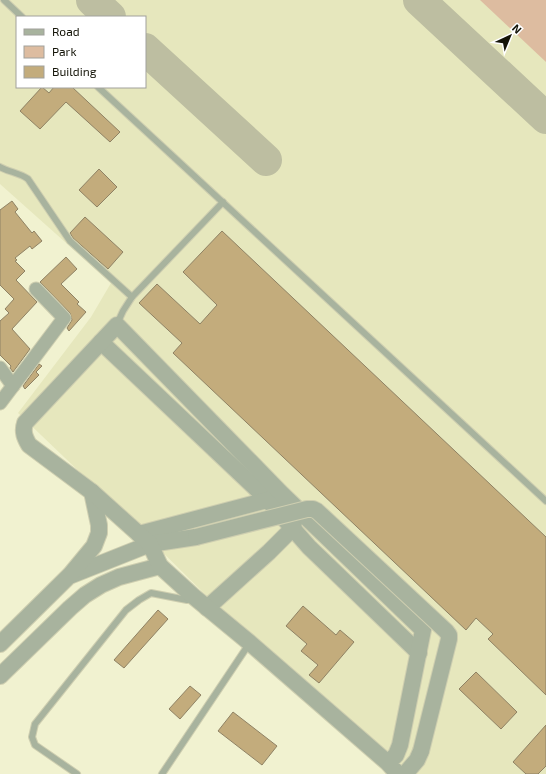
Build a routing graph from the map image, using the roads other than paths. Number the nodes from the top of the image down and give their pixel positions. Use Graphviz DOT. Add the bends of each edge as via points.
graph roads {
  1 [pos="4,0"];
  2 [pos="21,16"];
  3 [pos="99,88"];
  4 [pos="0,167"];
  5 [pos="223,202"];
  6 [pos="36,289"];
  7 [pos="132,297"];
  8 [pos="116,325"];
  9 [pos="101,342"];
  10 [pos="0,368"];
  11 [pos="13,386"];
  12 [pos="0,403"];
  13 [pos="92,492"];
  14 [pos="267,499"];
  15 [pos="546,501"];
  16 [pos="293,528"];
  17 [pos="144,539"];
  18 [pos="160,566"];
  19 [pos="70,575"];
  20 [pos="54,592"];
  21 [pos="193,596"];
  22 [pos="70,608"];
  23 [pos="207,608"];
  24 [pos="250,643"];
  25 [pos="0,644"];
  26 [pos="419,654"];
  27 [pos="1,672"];
  28 [pos="393,769"];
  29 [pos="77,774"];
  30 [pos="162,774"];
  31 [pos="405,774"];
  1 -- 2 [label="lane"];
  3 -- 5 [label="lane"];
  4 -- 7 [label="lane" via="28,179 70,242"];
  5 -- 7 [label="lane"];
  5 -- 15 [label="lane"];
  6 -- 11 [label="street" via="64,318"];
  7 -- 8 [label="lane"];
  8 -- 9 [label="street"];
  8 -- 26 [label="street" via="282,494 423,630"];
  9 -- 13 [label="street" via="25,423 23,429 29,445"];
  9 -- 14 [label="street"];
  10 -- 11 [label="street"];
  11 -- 12 [label="street"];
  13 -- 17 [label="street"];
  13 -- 19 [label="street" via="99,533 94,546"];
  14 -- 16 [label="street" via="275,498 290,509"];
  14 -- 17 [label="street"];
  16 -- 23 [label="street"];
  16 -- 26 [label="street" via="310,548"];
  17 -- 18 [label="street"];
  17 -- 19 [label="street"];
  17 -- 31 [label="street, bridge" via="196,537 307,508 317,511 449,635 421,751"];
  18 -- 21 [label="street"];
  18 -- 22 [label="street" via="100,585"];
  19 -- 20 [label="street"];
  20 -- 22 [label="street"];
  20 -- 25 [label="street"];
  21 -- 23 [label="street"];
  21 -- 29 [label="lane" via="187,600 152,593 126,610 35,724 32,737 35,745"];
  22 -- 27 [label="street"];
  23 -- 24 [label="street"];
  24 -- 28 [label="street"];
  24 -- 30 [label="lane"];
  26 -- 28 [label="street"];
}
